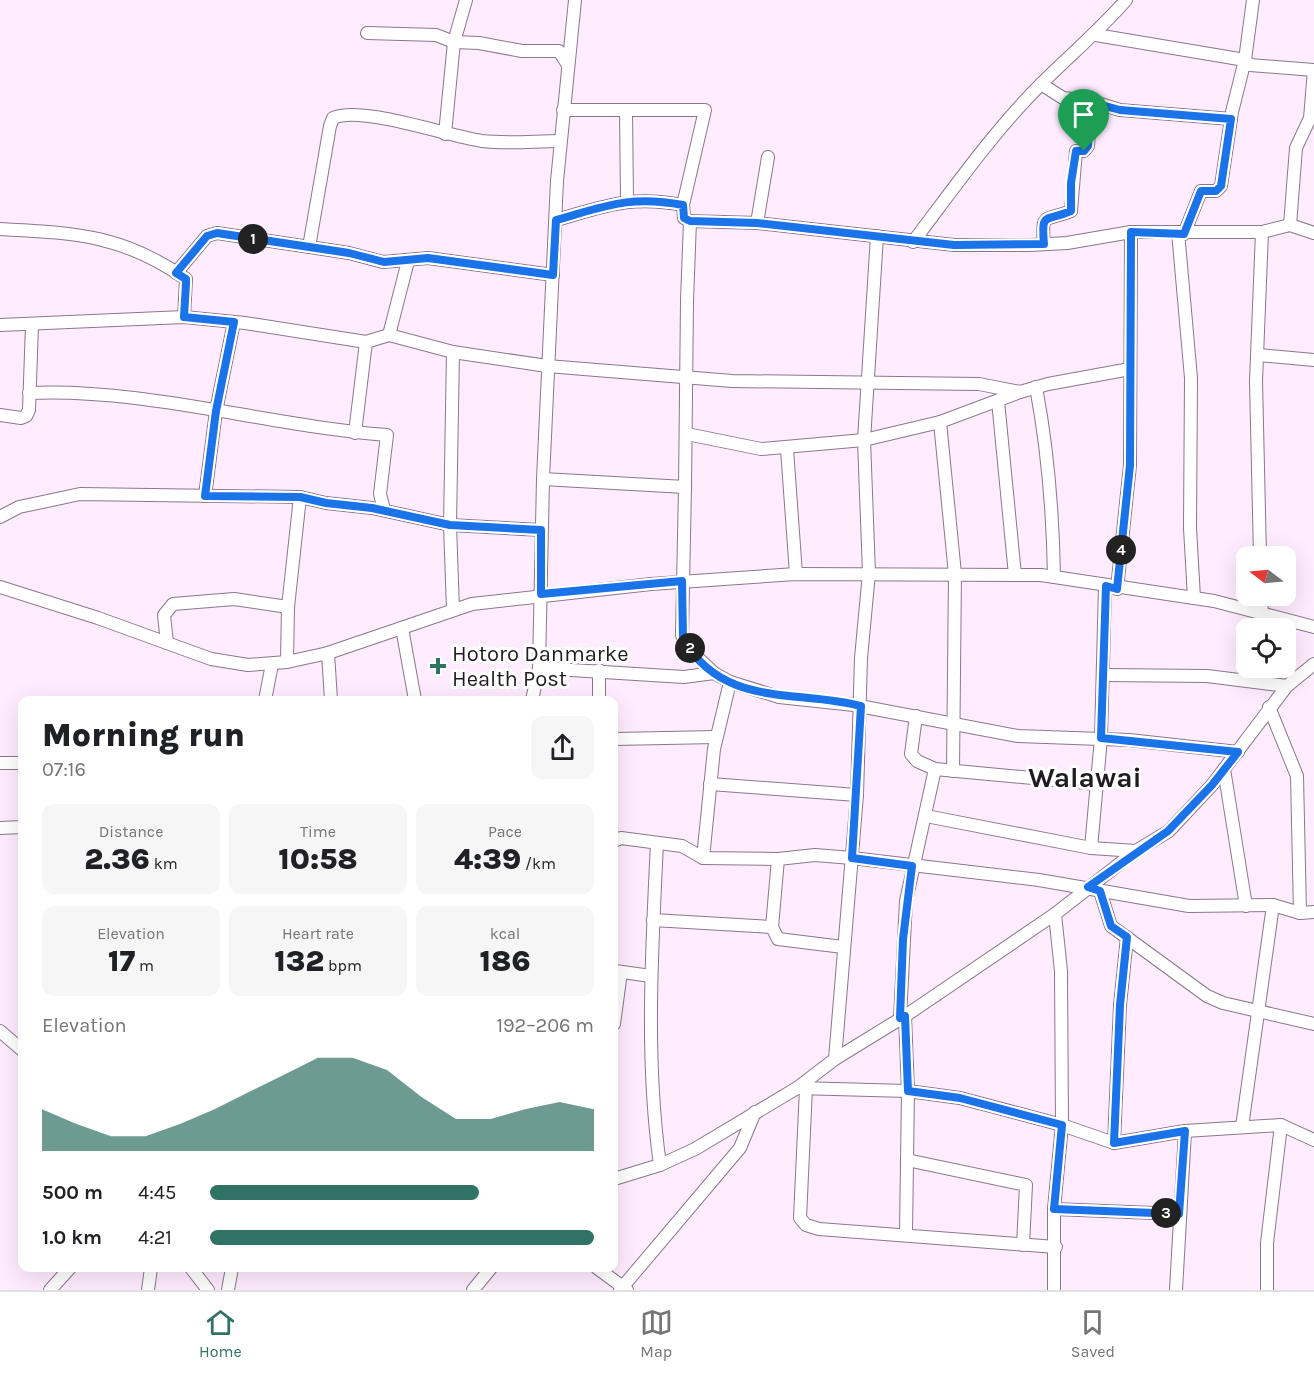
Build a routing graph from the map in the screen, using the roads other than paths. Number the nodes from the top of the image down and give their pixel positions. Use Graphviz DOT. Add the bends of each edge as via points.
graph roads {
  1 [pos="466,0"];
  2 [pos="575,0"];
  3 [pos="1126,0"];
  4 [pos="1253,0"];
  5 [pos="367,33"];
  6 [pos="1096,34"];
  7 [pos="454,42"];
  8 [pos="1245,60"];
  9 [pos="567,65"];
  10 [pos="1314,70"];
  11 [pos="1041,84"];
  12 [pos="1079,99"];
  13 [pos="563,110"];
  14 [pos="626,110"];
  15 [pos="1231,119"];
  16 [pos="445,134"];
  17 [pos="560,141"];
  18 [pos="768,157"];
  19 [pos="627,200"];
  20 [pos="683,205"];
  21 [pos="556,220"];
  22 [pos="690,221"];
  23 [pos="757,223"];
  24 [pos="1290,225"];
  25 [pos="0,229"];
  26 [pos="1131,232"];
  27 [pos="1262,232"];
  28 [pos="1181,233"];
  29 [pos="1314,233"];
  30 [pos="877,236"];
  31 [pos="913,242"];
  32 [pos="1044,244"];
  33 [pos="309,248"];
  34 [pos="408,261"];
  35 [pos="176,273"];
  36 [pos="553,275"];
  37 [pos="184,317"];
  38 [pos="234,322"];
  39 [pos="0,325"];
  40 [pos="32,325"];
  41 [pos="389,335"];
  42 [pos="366,342"];
  43 [pos="453,352"];
  44 [pos="1258,356"];
  45 [pos="1314,360"];
  46 [pos="548,366"];
  47 [pos="1130,369"];
  48 [pos="688,377"];
  49 [pos="867,382"];
  50 [pos="1036,387"];
  51 [pos="29,393"];
  52 [pos="1020,393"];
  53 [pos="998,401"];
  54 [pos="216,411"];
  55 [pos="0,416"];
  56 [pos="940,422"];
  57 [pos="355,433"];
  58 [pos="687,434"];
  59 [pos="864,440"];
  60 [pos="788,448"];
  61 [pos="543,479"];
  62 [pos="685,487"];
  63 [pos="205,496"];
  64 [pos="300,497"];
  65 [pos="384,510"];
  66 [pos="0,517"];
  67 [pos="450,525"];
  68 [pos="541,530"];
  69 [pos="1260,546"];
  70 [pos="869,573"];
  71 [pos="796,574"];
  72 [pos="955,574"];
  73 [pos="1014,575"];
  74 [pos="1054,577"];
  75 [pos="682,581"];
  76 [pos="0,587"];
  77 [pos="1111,587"];
  78 [pos="541,594"];
  79 [pos="1194,598"];
  80 [pos="1262,606"];
  81 [pos="288,608"];
  82 [pos="453,610"];
  83 [pos="1262,614"];
  84 [pos="1314,627"];
  85 [pos="402,628"];
  86 [pos="167,643"];
  87 [pos="328,653"];
  88 [pos="287,662"];
  89 [pos="272,664"];
  90 [pos="1314,664"];
  91 [pos="539,668"];
  92 [pos="599,670"];
  93 [pos="714,673"];
  94 [pos="1103,675"];
  95 [pos="730,682"];
  96 [pos="1287,686"];
  97 [pos="266,696"];
  98 [pos="331,696"];
  99 [pos="414,696"];
  100 [pos="533,696"];
  101 [pos="599,696"];
  102 [pos="861,706"];
  103 [pos="1269,707"];
  104 [pos="916,716"];
  105 [pos="955,722"];
  106 [pos="716,737"];
  107 [pos="1101,738"];
  108 [pos="618,739"];
  109 [pos="1238,752"];
  110 [pos="0,763"];
  111 [pos="18,763"];
  112 [pos="935,769"];
  113 [pos="1224,769"];
  114 [pos="953,771"];
  115 [pos="710,784"];
  116 [pos="1097,784"];
  117 [pos="857,795"];
  118 [pos="926,816"];
  119 [pos="18,827"];
  120 [pos="0,828"];
  121 [pos="618,839"];
  122 [pos="657,843"];
  123 [pos="1091,848"];
  124 [pos="1136,851"];
  125 [pos="703,858"];
  126 [pos="852,858"];
  127 [pos="778,859"];
  128 [pos="912,866"];
  129 [pos="1094,889"];
  130 [pos="1273,905"];
  131 [pos="1246,906"];
  132 [pos="1314,912"];
  133 [pos="1300,913"];
  134 [pos="1055,914"];
  135 [pos="653,920"];
  136 [pos="772,927"];
  137 [pos="1127,937"];
  138 [pos="843,947"];
  139 [pos="618,971"];
  140 [pos="651,976"];
  141 [pos="1256,1011"];
  142 [pos="903,1017"];
  143 [pos="1314,1024"];
  144 [pos="0,1031"];
  145 [pos="18,1047"];
  146 [pos="835,1059"];
  147 [pos="802,1088"];
  148 [pos="908,1091"];
  149 [pos="755,1112"];
  150 [pos="1062,1125"];
  151 [pos="1281,1125"];
  152 [pos="1242,1127"];
  153 [pos="1185,1131"];
  154 [pos="1314,1140"];
  155 [pos="1114,1143"];
  156 [pos="907,1160"];
  157 [pos="660,1165"];
  158 [pos="618,1178"];
  159 [pos="1054,1209"];
  160 [pos="1179,1214"];
  161 [pos="906,1233"];
  162 [pos="1023,1245"];
  163 [pos="1056,1247"];
  164 [pos="66,1272"];
  165 [pos="150,1272"];
  166 [pos="193,1272"];
  167 [pos="231,1272"];
  168 [pos="602,1272"];
  169 [pos="624,1289"];
  170 [pos="50,1290"];
  171 [pos="148,1290"];
  172 [pos="208,1290"];
  173 [pos="228,1290"];
  174 [pos="1054,1290"];
  175 [pos="1176,1290"];
  176 [pos="1266,1290"];
  1 -- 7 [label="street"];
  2 -- 9 [label="street"];
  3 -- 6 [label="street"];
  4 -- 8 [label="street"];
  5 -- 7 [label="street" via="436,35"];
  6 -- 8 [label="street"];
  6 -- 11 [label="street"];
  7 -- 9 [label="street" via="522,51 559,51"];
  7 -- 16 [label="street"];
  8 -- 10 [label="street" via="1250,65"];
  8 -- 15 [label="street"];
  9 -- 13 [label="street"];
  10 -- 24 [label="street" via="1310,118 1296,148"];
  11 -- 12 [label="street" via="1063,98"];
  11 -- 31 [label="street" via="983,149"];
  12 -- 15 [label="street" via="1120,110"];
  12 -- 32 [label="street" via="1090,113 1088,146 1084,151 1076,151 1071,211 1049,217 1043,223"];
  13 -- 14 [label="street"];
  13 -- 17 [label="street"];
  14 -- 19 [label="street"];
  14 -- 20 [label="street" via="705,110"];
  15 -- 28 [label="street" via="1221,186 1216,191 1201,191"];
  16 -- 17 [label="street" via="484,141"];
  16 -- 33 [label="street" via="378,117 333,118"];
  17 -- 21 [label="street"];
  18 -- 23 [label="street"];
  19 -- 20 [label="street"];
  19 -- 21 [label="street"];
  20 -- 22 [label="street" via="684,218"];
  21 -- 36 [label="street"];
  22 -- 23 [label="street"];
  22 -- 48 [label="street"];
  23 -- 30 [label="street"];
  24 -- 27 [label="street"];
  24 -- 29 [label="street"];
  25 -- 35 [label="street" via="108,239"];
  26 -- 28 [label="street"];
  26 -- 32 [label="street"];
  26 -- 47 [label="street"];
  27 -- 28 [label="street"];
  27 -- 44 [label="street"];
  28 -- 79 [label="street" via="1191,378 1190,528"];
  30 -- 31 [label="street"];
  30 -- 49 [label="street"];
  31 -- 32 [label="street"];
  33 -- 34 [label="street" via="384,262"];
  33 -- 35 [label="street" via="217,233 207,236"];
  34 -- 36 [label="street" via="428,258"];
  34 -- 41 [label="street"];
  35 -- 37 [label="street" via="186,279"];
  36 -- 46 [label="street"];
  37 -- 38 [label="street"];
  37 -- 40 [label="street"];
  38 -- 42 [label="street"];
  38 -- 54 [label="street"];
  39 -- 40 [label="street"];
  40 -- 51 [label="street"];
  41 -- 42 [label="street"];
  41 -- 43 [label="street"];
  42 -- 57 [label="street"];
  43 -- 46 [label="street"];
  43 -- 67 [label="street"];
  44 -- 45 [label="street"];
  44 -- 69 [label="street"];
  46 -- 48 [label="street"];
  46 -- 61 [label="street"];
  47 -- 50 [label="street"];
  47 -- 77 [label="street" via="1130,465"];
  48 -- 49 [label="street"];
  48 -- 58 [label="street"];
  49 -- 52 [label="street" via="979,384"];
  49 -- 59 [label="street"];
  50 -- 52 [label="street"];
  50 -- 74 [label="street" via="1053,516"];
  51 -- 54 [label="street" via="76,391"];
  51 -- 55 [label="street" via="26,416"];
  52 -- 53 [label="street"];
  53 -- 56 [label="street"];
  53 -- 73 [label="street"];
  54 -- 57 [label="street"];
  54 -- 63 [label="street"];
  56 -- 59 [label="street"];
  56 -- 72 [label="street"];
  57 -- 65 [label="street" via="387,435 380,494"];
  58 -- 60 [label="street" via="739,447"];
  58 -- 62 [label="street"];
  59 -- 60 [label="street"];
  59 -- 70 [label="street"];
  60 -- 71 [label="street"];
  61 -- 62 [label="street"];
  61 -- 68 [label="street"];
  62 -- 75 [label="street"];
  63 -- 64 [label="street"];
  63 -- 66 [label="street" via="80,494 18,507"];
  64 -- 65 [label="street"];
  64 -- 81 [label="street"];
  65 -- 67 [label="street"];
  67 -- 68 [label="street"];
  67 -- 82 [label="street"];
  68 -- 78 [label="street"];
  70 -- 71 [label="street"];
  70 -- 72 [label="street"];
  70 -- 102 [label="street"];
  71 -- 75 [label="street"];
  72 -- 73 [label="street"];
  72 -- 105 [label="street"];
  73 -- 74 [label="street"];
  74 -- 77 [label="street"];
  75 -- 78 [label="street"];
  75 -- 93 [label="street" via="683,639"];
  76 -- 86 [label="street"];
  77 -- 79 [label="street"];
  77 -- 94 [label="street"];
  78 -- 82 [label="street"];
  78 -- 91 [label="street"];
  79 -- 83 [label="street"];
  80 -- 83 [label="street"];
  81 -- 86 [label="street" via="234,599 173,604 164,615"];
  81 -- 88 [label="street"];
  82 -- 85 [label="street"];
  83 -- 84 [label="street"];
  85 -- 87 [label="street"];
  85 -- 99 [label="street"];
  86 -- 89 [label="street" via="228,663"];
  87 -- 88 [label="street"];
  87 -- 98 [label="street"];
  88 -- 89 [label="street"];
  89 -- 97 [label="street"];
  90 -- 96 [label="street"];
  91 -- 92 [label="street"];
  91 -- 100 [label="street"];
  92 -- 93 [label="street" via="684,677"];
  92 -- 101 [label="street"];
  93 -- 95 [label="street"];
  94 -- 96 [label="street" via="1207,676"];
  94 -- 107 [label="street"];
  95 -- 102 [label="street" via="779,697"];
  95 -- 106 [label="street"];
  96 -- 103 [label="street"];
  102 -- 104 [label="street"];
  102 -- 117 [label="street"];
  103 -- 109 [label="street"];
  103 -- 133 [label="street" via="1297,776"];
  104 -- 105 [label="street"];
  104 -- 112 [label="street" via="911,754"];
  105 -- 107 [label="street" via="1018,736"];
  105 -- 114 [label="street"];
  106 -- 108 [label="street"];
  106 -- 115 [label="street"];
  107 -- 109 [label="street"];
  107 -- 116 [label="street"];
  109 -- 113 [label="street"];
  110 -- 111 [label="street"];
  112 -- 114 [label="street"];
  112 -- 118 [label="street"];
  113 -- 124 [label="street" via="1168,831"];
  113 -- 131 [label="street"];
  114 -- 116 [label="street"];
  115 -- 117 [label="street"];
  115 -- 125 [label="street"];
  116 -- 123 [label="street"];
  117 -- 126 [label="street"];
  118 -- 123 [label="street"];
  118 -- 128 [label="street"];
  119 -- 120 [label="street"];
  121 -- 122 [label="street"];
  122 -- 125 [label="street" via="682,846"];
  122 -- 135 [label="street"];
  123 -- 124 [label="street"];
  124 -- 129 [label="street"];
  125 -- 127 [label="street"];
  126 -- 127 [label="street" via="815,855"];
  126 -- 128 [label="street"];
  126 -- 138 [label="street"];
  127 -- 136 [label="street"];
  128 -- 129 [label="street"];
  128 -- 142 [label="street" via="903,939"];
  129 -- 131 [label="street" via="1189,906"];
  129 -- 134 [label="street"];
  129 -- 137 [label="street" via="1111,926"];
  130 -- 131 [label="street"];
  130 -- 133 [label="street"];
  130 -- 141 [label="street"];
  132 -- 133 [label="street"];
  134 -- 142 [label="street"];
  134 -- 150 [label="street" via="1061,971"];
  135 -- 136 [label="street"];
  135 -- 140 [label="street"];
  136 -- 138 [label="street" via="778,939"];
  137 -- 141 [label="street" via="1207,996"];
  137 -- 155 [label="street"];
  138 -- 146 [label="street"];
  139 -- 140 [label="street"];
  140 -- 157 [label="street" via="654,1120"];
  141 -- 143 [label="street"];
  141 -- 152 [label="street"];
  142 -- 146 [label="street"];
  142 -- 148 [label="street"];
  144 -- 145 [label="street"];
  146 -- 147 [label="street"];
  147 -- 148 [label="street"];
  147 -- 149 [label="street"];
  147 -- 161 [label="street" via="800,1218 806,1225 819,1228"];
  148 -- 150 [label="street" via="960,1098"];
  148 -- 156 [label="street"];
  149 -- 157 [label="street" via="695,1149"];
  149 -- 169 [label="street" via="740,1148"];
  150 -- 155 [label="street"];
  150 -- 159 [label="street"];
  151 -- 152 [label="street"];
  151 -- 154 [label="street"];
  151 -- 176 [label="street" via="1267,1243"];
  152 -- 153 [label="street"];
  153 -- 155 [label="street"];
  153 -- 160 [label="street"];
  156 -- 161 [label="street"];
  156 -- 162 [label="street" via="1026,1185"];
  157 -- 158 [label="street"];
  159 -- 160 [label="street"];
  159 -- 163 [label="street"];
  160 -- 175 [label="street"];
  161 -- 162 [label="street"];
  162 -- 163 [label="street"];
  163 -- 174 [label="street"];
  164 -- 170 [label="street"];
  165 -- 171 [label="street"];
  166 -- 172 [label="street"];
  167 -- 173 [label="street"];
  168 -- 169 [label="street"];
}
